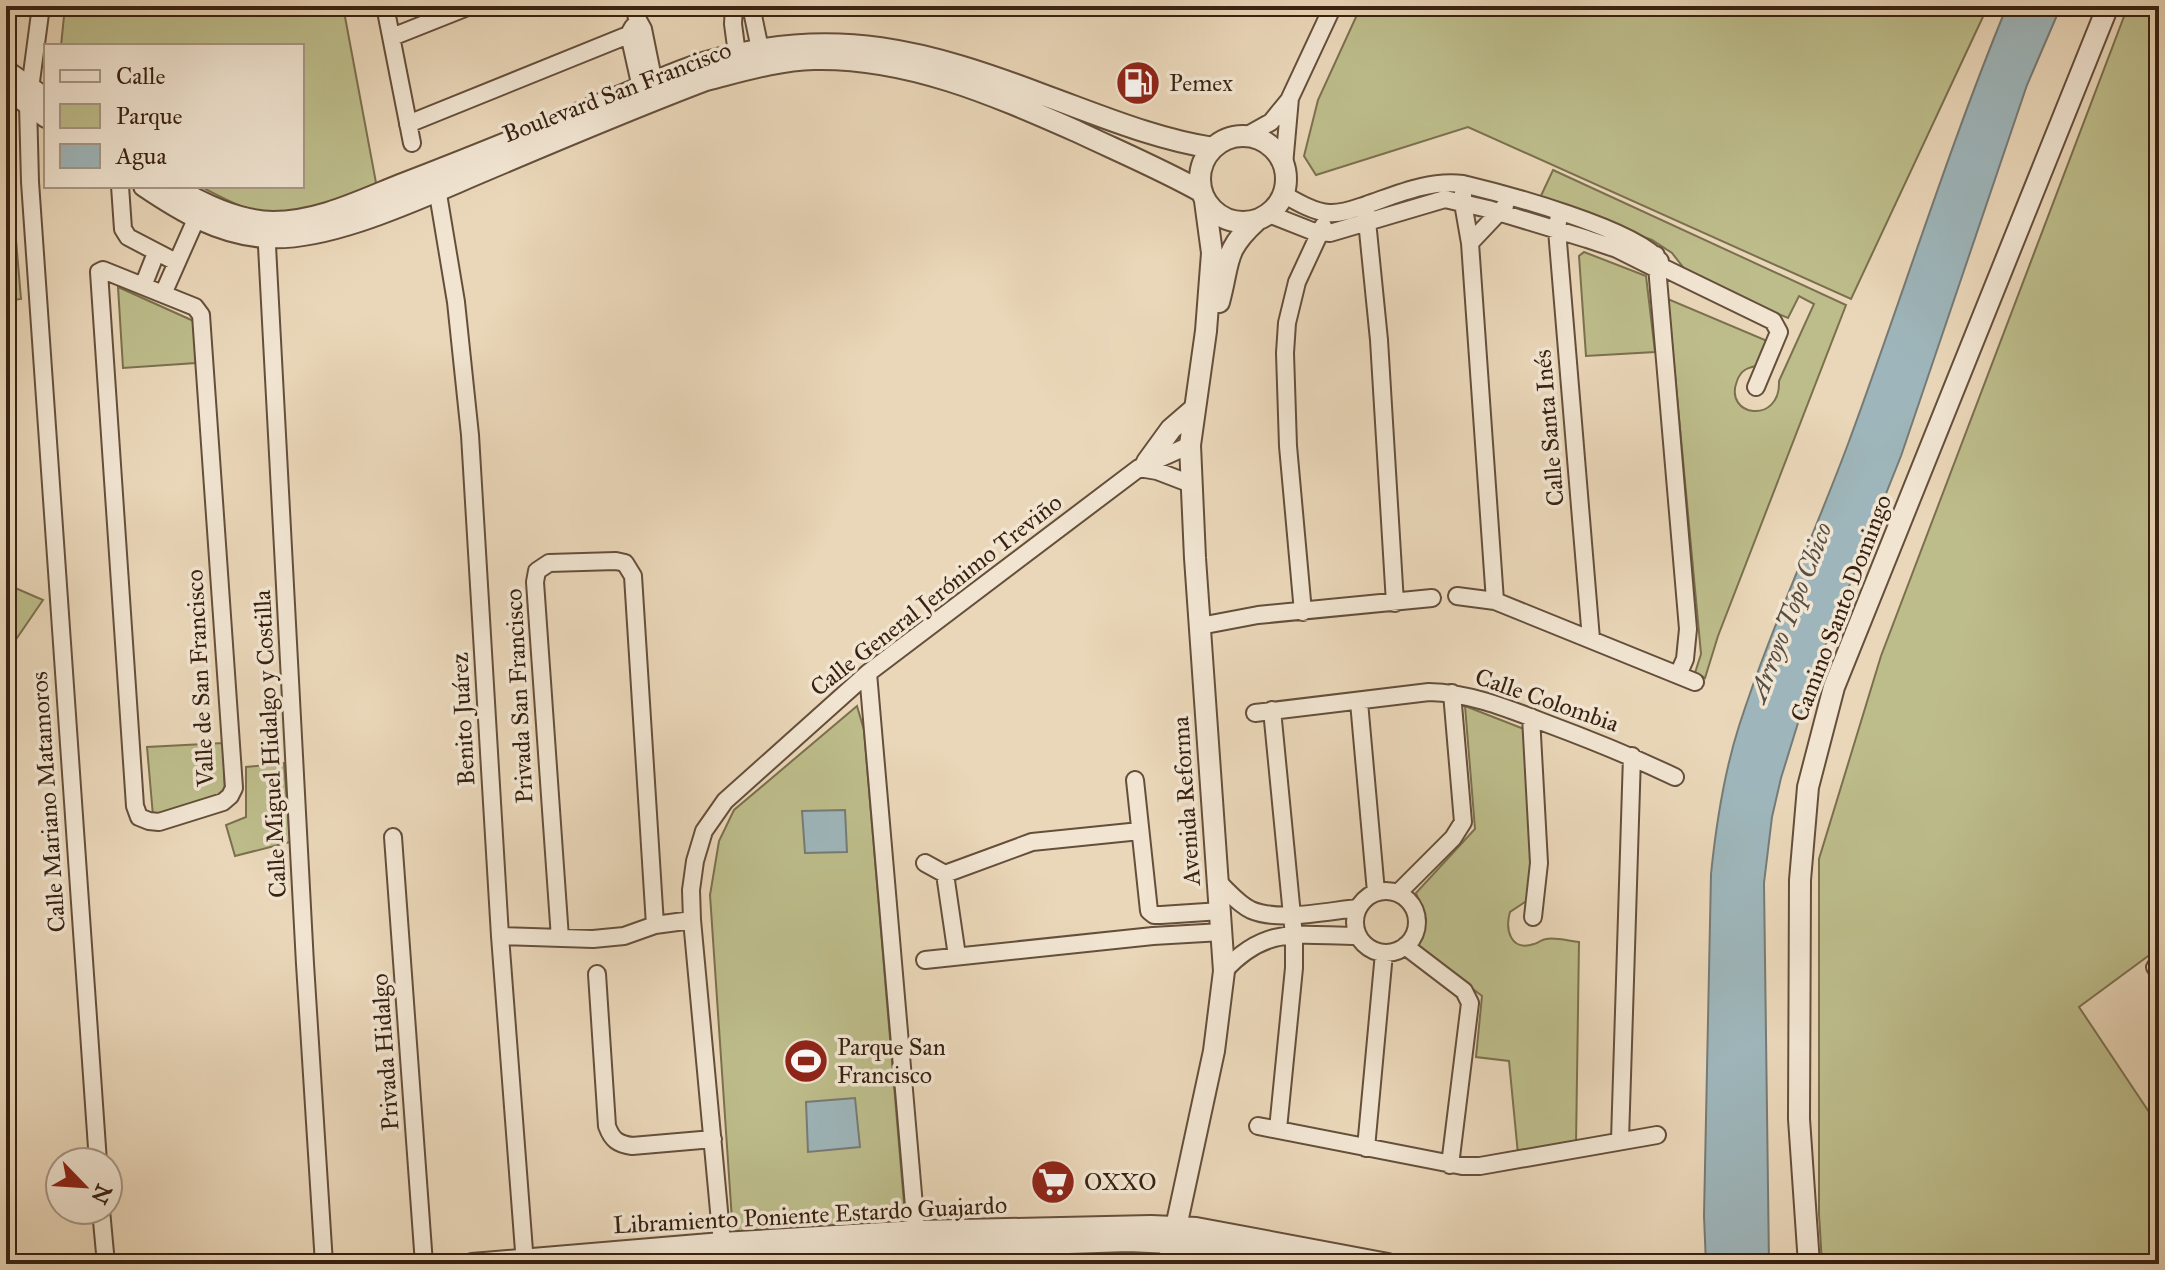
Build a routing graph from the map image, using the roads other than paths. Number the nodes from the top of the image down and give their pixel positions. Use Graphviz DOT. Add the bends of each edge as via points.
graph roads {
  1 [pos="41,6"];
  2 [pos="385,6"];
  3 [pos="470,6"];
  4 [pos="734,6"];
  5 [pos="751,6"];
  6 [pos="1333,6"];
  7 [pos="2108,6"];
  8 [pos="636,22"];
  9 [pos="392,37"];
  10 [pos="760,49"];
  11 [pos="737,54"];
  12 [pos="6,71"];
  13 [pos="6,88"];
  14 [pos="649,94"];
  15 [pos="35,97"];
  16 [pos="1290,98"];
  17 [pos="408,124"];
  18 [pos="1246,136"];
  19 [pos="412,143"];
  20 [pos="1213,148"];
  21 [pos="1284,165"];
  22 [pos="436,181"];
  23 [pos="1463,184"];
  24 [pos="120,188"];
  25 [pos="148,188"];
  26 [pos="173,188"];
  27 [pos="1283,194"];
  28 [pos="1204,196"];
  29 [pos="1511,198"];
  30 [pos="1463,203"];
  31 [pos="200,211"];
  32 [pos="1328,213"];
  33 [pos="1367,213"];
  34 [pos="1500,213"];
  35 [pos="1262,217"];
  36 [pos="1558,222"];
  37 [pos="266,229"];
  38 [pos="1320,233"];
  39 [pos="1470,243"];
  40 [pos="156,253"];
  41 [pos="176,262"];
  42 [pos="1659,264"];
  43 [pos="143,286"];
  44 [pos="163,294"];
  45 [pos="1206,331"];
  46 [pos="1756,387"];
  47 [pos="1193,410"];
  48 [pos="1190,445"];
  49 [pos="1143,465"];
  50 [pos="1191,484"];
  51 [pos="1457,596"];
  52 [pos="1432,598"];
  53 [pos="1495,601"];
  54 [pos="1395,603"];
  55 [pos="1303,612"];
  56 [pos="1200,626"];
  57 [pos="1591,639"];
  58 [pos="868,673"];
  59 [pos="1678,675"];
  60 [pos="1695,682"];
  61 [pos="1452,693"];
  62 [pos="1359,702"];
  63 [pos="1531,717"];
  64 [pos="1632,756"];
  65 [pos="1675,777"];
  66 [pos="1135,780"];
  67 [pos="1140,831"];
  68 [pos="393,837"];
  69 [pos="925,863"];
  70 [pos="945,874"];
  71 [pos="1217,881"];
  72 [pos="1376,892"];
  73 [pos="1398,893"];
  74 [pos="1358,908"];
  75 [pos="1221,911"];
  76 [pos="1293,914"];
  77 [pos="1533,917"];
  78 [pos="692,920"];
  79 [pos="655,925"];
  80 [pos="1222,932"];
  81 [pos="500,936"];
  82 [pos="1294,936"];
  83 [pos="1358,936"];
  84 [pos="560,938"];
  85 [pos="1405,946"];
  86 [pos="1384,953"];
  87 [pos="957,956"];
  88 [pos="925,960"];
  89 [pos="1224,971"];
  90 [pos="597,974"];
  91 [pos="1258,1126"];
  92 [pos="1278,1129"];
  93 [pos="1657,1135"];
  94 [pos="713,1139"];
  95 [pos="1620,1140"];
  96 [pos="97,1146"];
  97 [pos="1366,1148"];
  98 [pos="1450,1165"];
  99 [pos="102,1226"];
  100 [pos="1172,1245"];
  101 [pos="918,1248"];
  102 [pos="723,1256"];
  103 [pos="525,1262"];
  104 [pos="106,1264"];
  105 [pos="324,1264"];
  106 [pos="424,1264"];
  107 [pos="472,1264"];
  108 [pos="681,1264"];
  109 [pos="1297,1264"];
  110 [pos="1388,1264"];
  111 [pos="1809,1264"];
  1 -- 15 [label="street, Calle Mariano Matamoros"];
  2 -- 9 [label="street"];
  3 -- 9 [label="street"];
  4 -- 11 [label="street"];
  5 -- 10 [label="street"];
  6 -- 16 [label="street"];
  7 -- 111 [label="street, Camino Santo Domingo" via="1839,673 1815,754 1800,880 1799,1119"];
  8 -- 14 [label="street"];
  8 -- 17 [label="street"];
  9 -- 17 [label="street"];
  10 -- 11 [label="street, Boulevard San Francisco"];
  10 -- 20 [label="street, Boulevard San Francisco" via="863,45 911,52 1157,137"];
  11 -- 14 [label="street, Boulevard San Francisco" via="707,62"];
  12 -- 15 [label="street"];
  13 -- 15 [label="street"];
  14 -- 22 [label="street, Boulevard San Francisco"];
  14 -- 28 [label="street, Boulevard San Francisco" via="767,65 817,59 880,63 999,98 1157,169"];
  15 -- 96 [label="street, Calle Mariano Matamoros" via="32,213"];
  16 -- 18 [label="street" via="1271,122"];
  16 -- 21 [label="street"];
  17 -- 19 [label="street"];
  18 -- 20 [label="street"];
  18 -- 21 [label="street" via="1269,145"];
  20 -- 28 [label="street" via="1200,176"];
  21 -- 27 [label="street"];
  22 -- 37 [label="street, Boulevard San Francisco" via="324,230 293,236"];
  22 -- 81 [label="street, Benito Juárez" via="470,435"];
  23 -- 29 [label="street"];
  23 -- 30 [label="street"];
  23 -- 33 [label="street" via="1423,185"];
  24 -- 40 [label="street" via="125,233"];
  25 -- 31 [label="street, Boulevard San Francisco"];
  26 -- 31 [label="street, Boulevard San Francisco"];
  27 -- 32 [label="street"];
  27 -- 35 [label="street"];
  28 -- 35 [label="street" via="1227,220 1241,223"];
  28 -- 45 [label="street, Avenida Reforma" via="1212,253"];
  29 -- 34 [label="street"];
  29 -- 36 [label="street"];
  30 -- 33 [label="street" via="1437,201"];
  30 -- 34 [label="street"];
  30 -- 39 [label="street"];
  31 -- 37 [label="street, Boulevard San Francisco" via="222,228"];
  31 -- 41 [label="street"];
  32 -- 33 [label="street"];
  32 -- 38 [label="street"];
  33 -- 38 [label="street" via="1336,231"];
  33 -- 54 [label="street"];
  34 -- 36 [label="street"];
  34 -- 39 [label="street"];
  35 -- 38 [label="street"];
  35 -- 45 [label="street, Avenida Reforma" via="1231,249 1220,299"];
  36 -- 42 [label="street" via="1621,236"];
  36 -- 57 [label="street, Calle Santa Inés"];
  37 -- 105 [label="street, Calle Miguel Hidalgo y Costilla"];
  38 -- 55 [label="street" via="1297,282 1285,353"];
  39 -- 53 [label="street"];
  40 -- 41 [label="street"];
  40 -- 43 [label="street"];
  41 -- 44 [label="street"];
  42 -- 46 [label="street" via="1777,326"];
  42 -- 59 [label="street" via="1688,629"];
  43 -- 44 [label="street, Valle de San Francisco"];
  43 -- 44 [label="street, Valle de San Francisco" via="100,271 135,806 139,817 154,822 223,802 234,783 201,315 197,308"];
  45 -- 47 [label="street, Avenida Reforma"];
  47 -- 48 [label="street, Avenida Reforma"];
  47 -- 49 [label="street"];
  48 -- 49 [label="street, Calle General Jerónimo Treviño"];
  48 -- 50 [label="street, Avenida Reforma"];
  49 -- 50 [label="street"];
  49 -- 58 [label="street, Calle General Jerónimo Treviño"];
  50 -- 56 [label="street, Avenida Reforma"];
  51 -- 53 [label="street"];
  52 -- 54 [label="street"];
  53 -- 57 [label="street"];
  54 -- 55 [label="street"];
  55 -- 56 [label="street"];
  56 -- 71 [label="street, Avenida Reforma"];
  57 -- 59 [label="street"];
  58 -- 78 [label="street, Calle General Jerónimo Treviño" via="725,801 704,831 695,861"];
  58 -- 101 [label="street"];
  59 -- 60 [label="street"];
  61 -- 62 [label="street, Calle Colombia"];
  61 -- 63 [label="street, Calle Colombia"];
  61 -- 73 [label="street" via="1463,822"];
  62 -- 72 [label="street"];
  62 -- 76 [label="street, Calle Colombia" via="1263,712"];
  63 -- 64 [label="street, Calle Colombia"];
  63 -- 77 [label="street" via="1539,863"];
  64 -- 65 [label="street, Calle Colombia"];
  64 -- 95 [label="street"];
  66 -- 67 [label="street"];
  67 -- 70 [label="street" via="1032,842"];
  67 -- 75 [label="street" via="1149,911"];
  68 -- 106 [label="street, Privada Hidalgo"];
  69 -- 70 [label="street"];
  70 -- 87 [label="street"];
  71 -- 75 [label="street, Avenida Reforma"];
  71 -- 76 [label="street" via="1252,911"];
  72 -- 73 [label="street"];
  72 -- 74 [label="street"];
  73 -- 85 [label="street" via="1412,904 1417,922"];
  74 -- 76 [label="street"];
  74 -- 83 [label="street"];
  75 -- 80 [label="street, Avenida Reforma"];
  76 -- 82 [label="street"];
  78 -- 79 [label="street"];
  78 -- 94 [label="street, Calle General Jerónimo Treviño"];
  79 -- 84 [label="street" via="624,936"];
  79 -- 84 [label="street, Privada San Francisco" via="633,576 625,563 616,561 549,563 537,571 535,582"];
  80 -- 87 [label="street"];
  80 -- 89 [label="street, Avenida Reforma"];
  81 -- 84 [label="street"];
  81 -- 103 [label="street, Benito Juárez"];
  82 -- 83 [label="street"];
  82 -- 89 [label="street" via="1275,936 1249,947"];
  82 -- 92 [label="street"];
  83 -- 86 [label="street" via="1369,948"];
  85 -- 86 [label="street"];
  85 -- 98 [label="street" via="1464,991 1470,1003"];
  86 -- 97 [label="street"];
  87 -- 88 [label="street"];
  89 -- 100 [label="street, Avenida Reforma" via="1214,1051"];
  90 -- 94 [label="street" via="611,1137 632,1146"];
  91 -- 92 [label="street"];
  92 -- 97 [label="street"];
  93 -- 95 [label="street"];
  94 -- 102 [label="street, Calle General Jerónimo Treviño"];
  95 -- 98 [label="street" via="1480,1166"];
  97 -- 98 [label="street"];
  99 -- 104 [label="street"];
  100 -- 101 [label="street, Libramiento Poniente Estardo Guajardo" via="1150,1234"];
  100 -- 109 [label="street"];
  100 -- 110 [label="street"];
  101 -- 102 [label="street, Libramiento Poniente Estardo Guajardo"];
  102 -- 103 [label="street, Libramiento Poniente Estardo Guajardo"];
  102 -- 108 [label="street, Libramiento Poniente Estardo Guajardo"];
  103 -- 107 [label="street, Libramiento Poniente Estardo Guajardo"];
}
